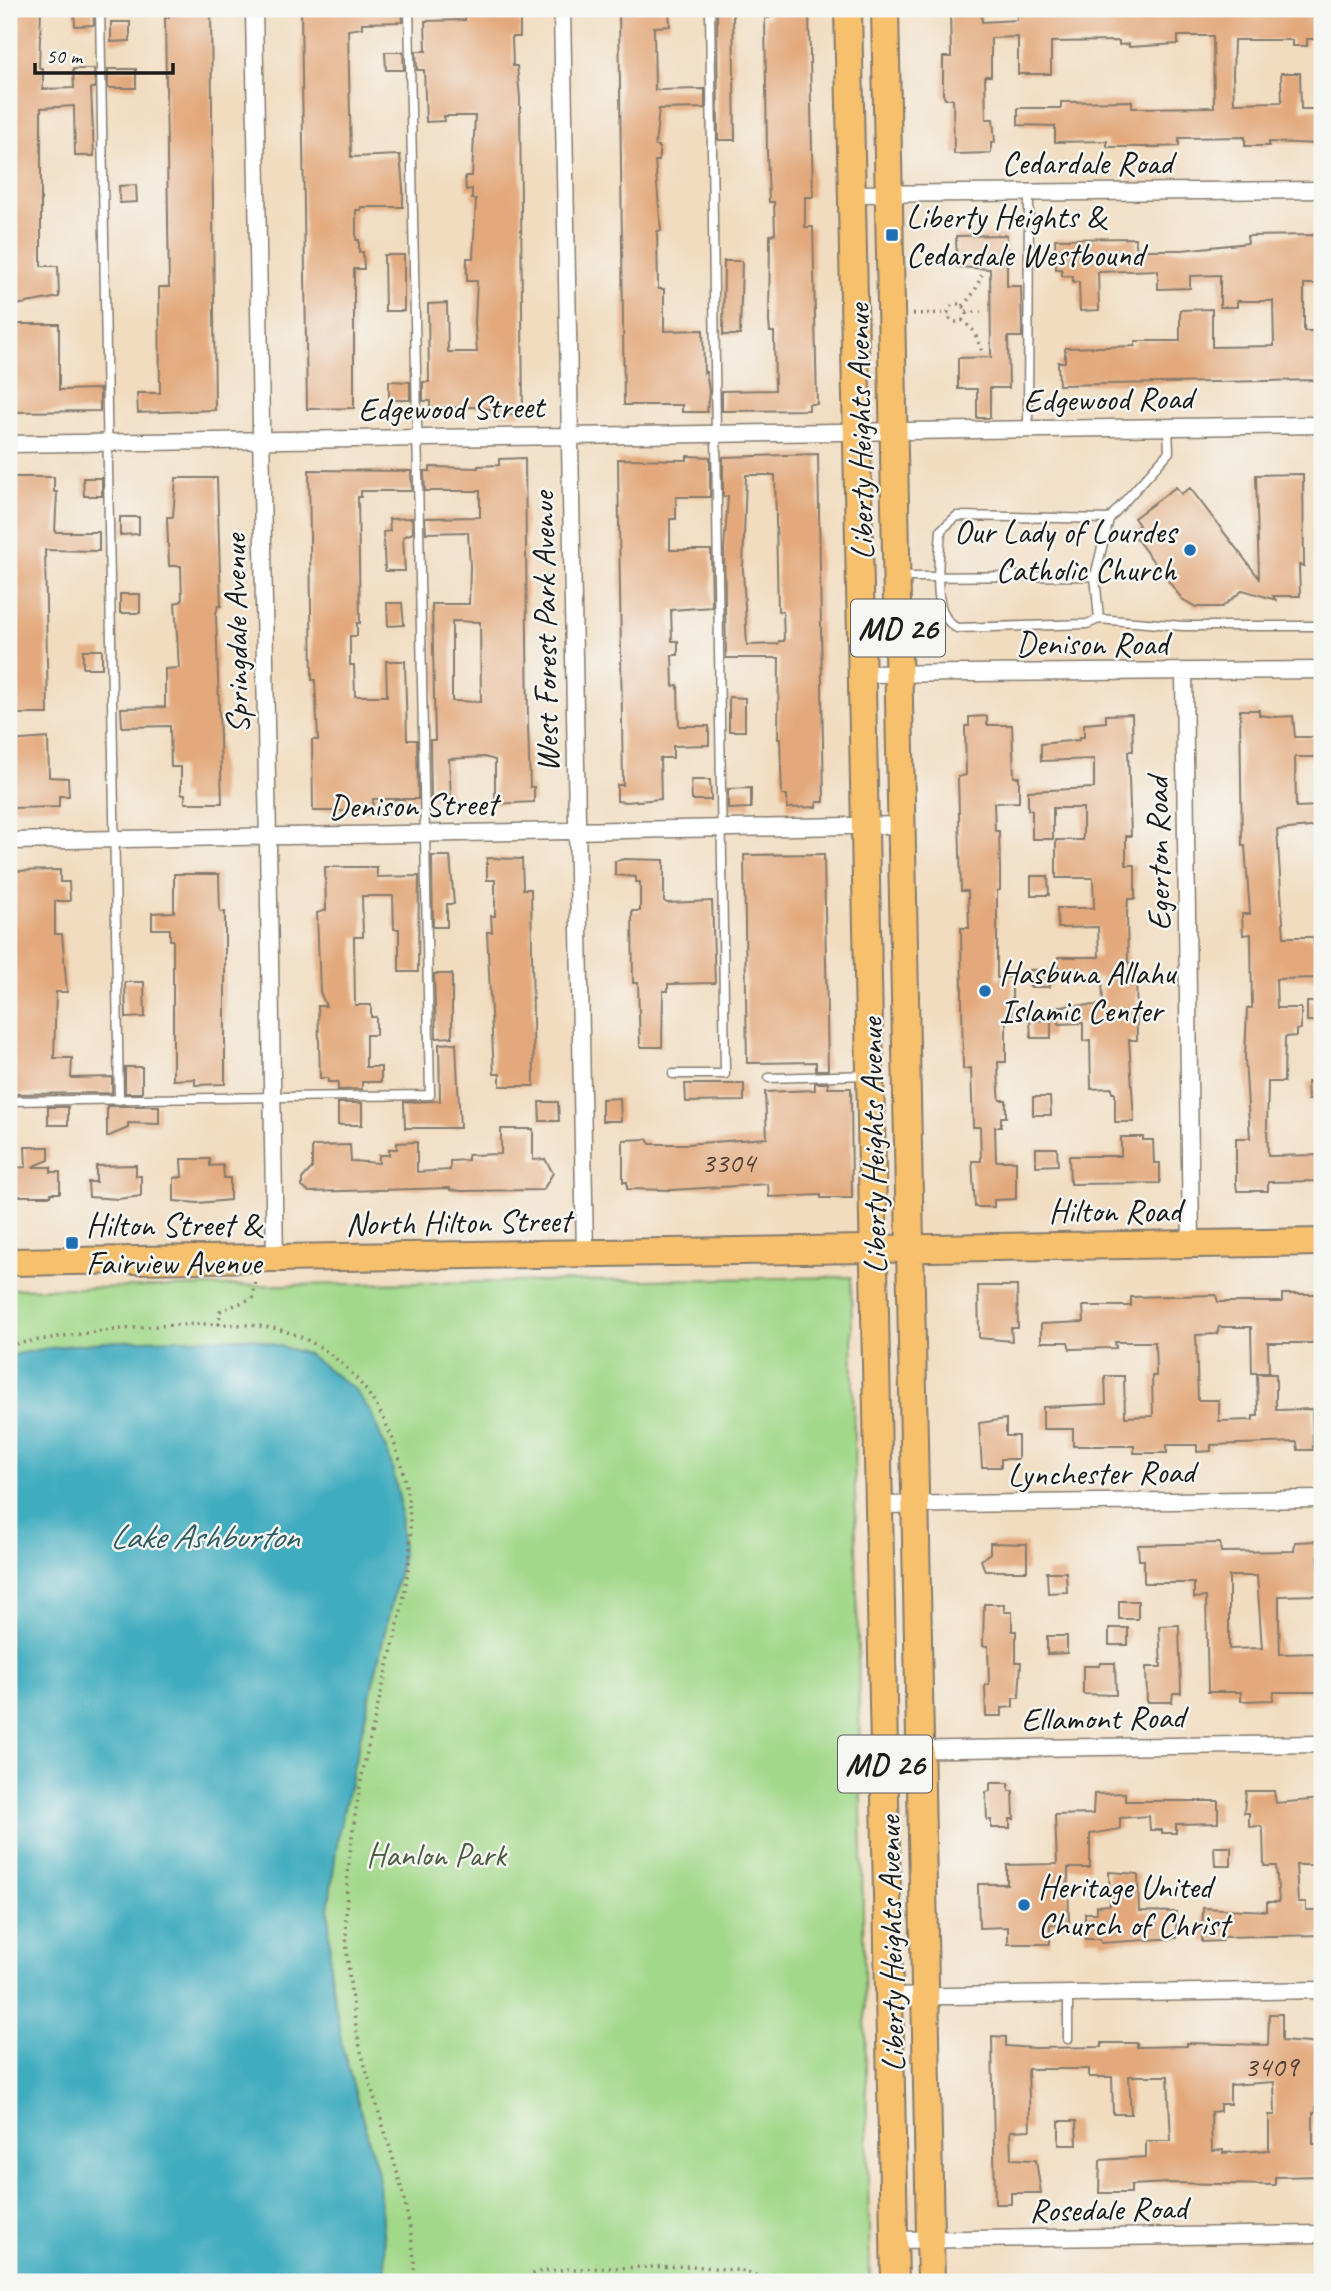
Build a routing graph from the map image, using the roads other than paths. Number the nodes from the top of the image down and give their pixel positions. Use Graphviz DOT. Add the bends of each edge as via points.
graph roads {
  1 [pos="100,9"];
  2 [pos="254,9"];
  3 [pos="409,9"];
  4 [pos="562,9"];
  5 [pos="710,9"];
  6 [pos="848,9"];
  7 [pos="885,9"];
  8 [pos="1322,190"];
  9 [pos="1029,192"];
  10 [pos="852,194"];
  11 [pos="889,194"];
  12 [pos="1322,425"];
  13 [pos="1168,427"];
  14 [pos="1028,429"];
  15 [pos="856,430"];
  16 [pos="894,430"];
  17 [pos="714,433"];
  18 [pos="570,435"];
  19 [pos="417,438"];
  20 [pos="261,440"];
  21 [pos="108,443"];
  22 [pos="9,444"];
  23 [pos="1109,519"];
  24 [pos="1095,576"];
  25 [pos="897,577"];
  26 [pos="938,577"];
  27 [pos="1099,619"];
  28 [pos="1322,626"];
  29 [pos="1322,670"];
  30 [pos="1184,672"];
  31 [pos="862,674"];
  32 [pos="899,674"];
  33 [pos="902,825"];
  34 [pos="865,826"];
  35 [pos="721,828"];
  36 [pos="577,831"];
  37 [pos="423,833"];
  38 [pos="268,836"];
  39 [pos="115,839"];
  40 [pos="9,841"];
  41 [pos="673,1074"];
  42 [pos="871,1075"];
  43 [pos="769,1078"];
  44 [pos="272,1097"];
  45 [pos="119,1100"];
  46 [pos="9,1101"];
  47 [pos="1322,1242"];
  48 [pos="1191,1244"];
  49 [pos="908,1248"];
  50 [pos="875,1249"];
  51 [pos="585,1254"];
  52 [pos="9,1262"];
  53 [pos="265,1267"];
  54 [pos="1322,1499"];
  55 [pos="880,1505"];
  56 [pos="916,1505"];
  57 [pos="1322,1744"];
  58 [pos="921,1749"];
  59 [pos="884,1750"];
  60 [pos="1322,1990"];
  61 [pos="1068,1994"];
  62 [pos="926,1996"];
  63 [pos="889,1997"];
  64 [pos="1068,2039"];
  65 [pos="1322,2234"];
  66 [pos="894,2240"];
  67 [pos="930,2240"];
  68 [pos="895,2282"];
  69 [pos="931,2282"];
  1 -- 21 [label="lane"];
  2 -- 20 [label="street, Springdale Avenue"];
  3 -- 19 [label="lane"];
  4 -- 18 [label="street, West Forest Park Avenue"];
  5 -- 17 [label="lane"];
  6 -- 10 [label="main road, Liberty Heights Avenue / MD 26"];
  7 -- 11 [label="main road, Liberty Heights Avenue / MD 26"];
  8 -- 9 [label="street, Cedardale Road"];
  9 -- 11 [label="street, Cedardale Road"];
  9 -- 14 [label="lane"];
  10 -- 11 [label="street, Cedardale Road"];
  10 -- 15 [label="main road, Liberty Heights Avenue / MD 26"];
  11 -- 16 [label="main road, Liberty Heights Avenue / MD 26"];
  12 -- 13 [label="street, Edgewood Road"];
  13 -- 14 [label="street, Edgewood Road"];
  13 -- 23 [label="lane" via="1169,452"];
  14 -- 16 [label="street, Edgewood Road"];
  15 -- 16 [label="street, Edgewood Street"];
  15 -- 17 [label="street, Edgewood Street"];
  15 -- 31 [label="main road, Liberty Heights Avenue / MD 26"];
  16 -- 25 [label="main road, Liberty Heights Avenue / MD 26"];
  17 -- 18 [label="street, Edgewood Street"];
  17 -- 35 [label="lane"];
  18 -- 19 [label="street, Edgewood Street"];
  18 -- 36 [label="street, West Forest Park Avenue"];
  19 -- 20 [label="street, Edgewood Street"];
  19 -- 37 [label="lane"];
  20 -- 21 [label="street, Edgewood Street"];
  20 -- 38 [label="street, Springdale Avenue"];
  21 -- 22 [label="street, Edgewood Street"];
  21 -- 39 [label="lane"];
  23 -- 24 [label="lane"];
  23 -- 26 [label="lane" via="957,516 941,530"];
  24 -- 26 [label="lane"];
  24 -- 27 [label="lane"];
  25 -- 26 [label="lane"];
  25 -- 32 [label="main road, Liberty Heights Avenue / MD 26"];
  26 -- 27 [label="lane" via="941,612 957,628 1087,624"];
  27 -- 28 [label="lane" via="1183,626"];
  29 -- 30 [label="street, Denison Road"];
  30 -- 32 [label="street, Denison Road"];
  30 -- 48 [label="street, Egerton Road"];
  31 -- 32 [label="street, Denison Road"];
  31 -- 34 [label="main road, Liberty Heights Avenue / MD 26"];
  32 -- 33 [label="main road, Liberty Heights Avenue / MD 26"];
  33 -- 34 [label="street, Denison Street"];
  33 -- 49 [label="main road, Liberty Heights Avenue / MD 26"];
  34 -- 35 [label="street, Denison Street"];
  34 -- 42 [label="main road, Liberty Heights Avenue / MD 26"];
  35 -- 36 [label="street, Denison Street"];
  35 -- 41 [label="lane" via="725,1074"];
  36 -- 37 [label="street, Denison Street"];
  36 -- 51 [label="street, West Forest Park Avenue"];
  37 -- 38 [label="street, Denison Street"];
  37 -- 44 [label="lane" via="430,1095"];
  38 -- 39 [label="street, Denison Street"];
  38 -- 44 [label="street, Springdale Avenue"];
  39 -- 40 [label="street, Denison Street"];
  39 -- 45 [label="lane"];
  42 -- 43 [label="lane"];
  42 -- 50 [label="main road, Liberty Heights Avenue / MD 26"];
  44 -- 45 [label="lane"];
  44 -- 53 [label="street, Springdale Avenue"];
  45 -- 46 [label="lane"];
  47 -- 48 [label="main road, Hilton Road"];
  48 -- 49 [label="main road, Hilton Road"];
  49 -- 50 [label="main road, North Hilton Street"];
  49 -- 56 [label="main road, Liberty Heights Avenue / MD 26"];
  50 -- 51 [label="main road, North Hilton Street"];
  50 -- 55 [label="main road, Liberty Heights Avenue / MD 26"];
  51 -- 53 [label="main road, North Hilton Street"];
  52 -- 53 [label="main road, North Hilton Street"];
  54 -- 56 [label="street, Lynchester Road"];
  55 -- 56 [label="street, Lynchester Road"];
  55 -- 59 [label="main road, Liberty Heights Avenue / MD 26"];
  56 -- 58 [label="main road, Liberty Heights Avenue / MD 26"];
  57 -- 58 [label="street, Ellamont Road"];
  58 -- 59 [label="street, Ellamont Road"];
  58 -- 62 [label="main road, Liberty Heights Avenue / MD 26"];
  59 -- 63 [label="main road, Liberty Heights Avenue / MD 26"];
  60 -- 61 [label="street"];
  61 -- 62 [label="street"];
  61 -- 64 [label="lane"];
  62 -- 63 [label="street"];
  62 -- 67 [label="main road, Liberty Heights Avenue / MD 26"];
  63 -- 66 [label="main road, Liberty Heights Avenue / MD 26"];
  65 -- 67 [label="street, Rosedale Road"];
  66 -- 67 [label="street, Rosedale Road"];
  66 -- 68 [label="main road, Liberty Heights Avenue / MD 26"];
  67 -- 69 [label="main road, Liberty Heights Avenue / MD 26"];
}
